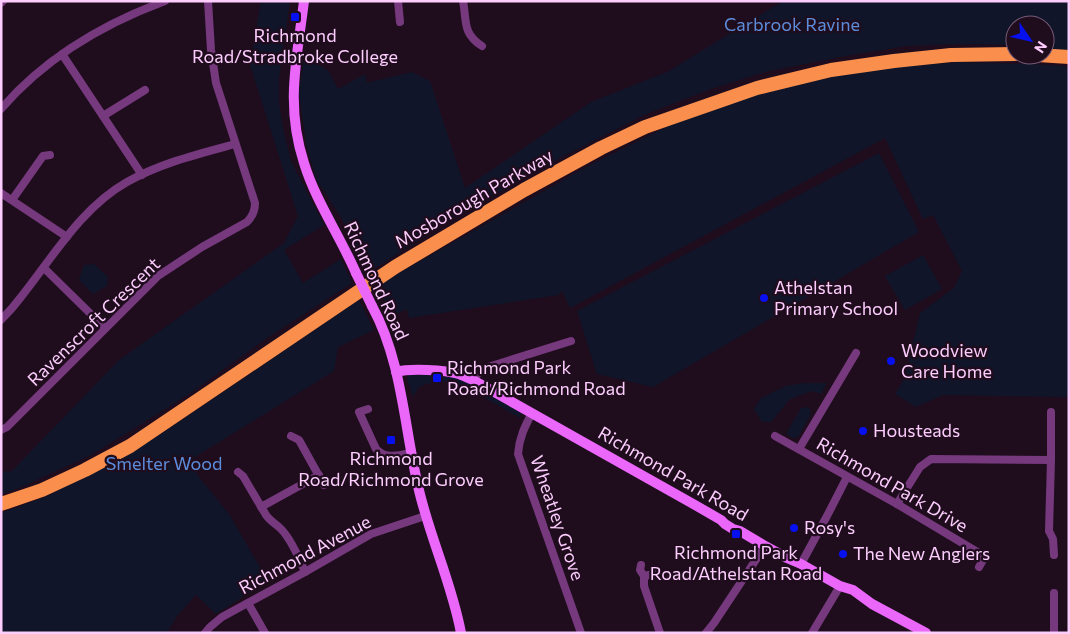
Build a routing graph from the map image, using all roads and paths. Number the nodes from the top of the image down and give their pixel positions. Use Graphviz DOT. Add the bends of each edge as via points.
graph roads {
  1 [pos="165,1"];
  2 [pos="208,1"];
  3 [pos="304,1"];
  4 [pos="398,1"];
  5 [pos="462,1"];
  6 [pos="400,22"];
  7 [pos="482,46"];
  8 [pos="62,54"];
  9 [pos="1005,54"];
  10 [pos="1055,56"];
  11 [pos="1069,57"];
  12 [pos="145,90"];
  13 [pos="1,109"];
  14 [pos="103,116"];
  15 [pos="235,144"];
  16 [pos="50,155"];
  17 [pos="142,175"];
  18 [pos="1,193"];
  19 [pos="12,200"];
  20 [pos="67,237"];
  21 [pos="44,268"];
  22 [pos="1,320"];
  23 [pos="105,328"];
  24 [pos="571,341"];
  25 [pos="856,354"];
  26 [pos="396,372"];
  27 [pos="473,380"];
  28 [pos="368,408"];
  29 [pos="1052,412"];
  30 [pos="532,413"];
  31 [pos="1,430"];
  32 [pos="291,436"];
  33 [pos="775,436"];
  34 [pos="799,449"];
  35 [pos="411,453"];
  36 [pos="1051,460"];
  37 [pos="238,472"];
  38 [pos="319,475"];
  39 [pos="846,476"];
  40 [pos="324,485"];
  41 [pos="1,504"];
  42 [pos="897,504"];
  43 [pos="261,507"];
  44 [pos="425,516"];
  45 [pos="765,546"];
  46 [pos="1054,555"];
  47 [pos="801,564"];
  48 [pos="641,565"];
  49 [pos="979,566"];
  50 [pos="305,572"];
  51 [pos="654,574"];
  52 [pos="644,576"];
  53 [pos="840,586"];
  54 [pos="1054,594"];
  55 [pos="248,603"];
  56 [pos="205,633"];
  57 [pos="265,633"];
  58 [pos="461,633"];
  59 [pos="581,633"];
  60 [pos="660,633"];
  61 [pos="706,633"];
  62 [pos="812,633"];
  63 [pos="926,633"];
  64 [pos="1054,633"];
  1 -- 8 [label="street" via="123,18"];
  2 -- 15 [label="street, Ravenscroft Crescent" via="210,50 216,83"];
  3 -- 26 [label="main road, Richmond Road, bridge" via="293,101 298,141 314,188 387,338"];
  4 -- 6 [label="street"];
  5 -- 7 [label="street" via="470,35"];
  8 -- 13 [label="street"];
  8 -- 14 [label="street"];
  9 -- 41 [label="highway, Mosborough Parkway" via="951,55 831,70 757,88 645,127 524,190 395,267 130,446 42,490"];
  10 -- 11 [label="highway"];
  12 -- 14 [label="street"];
  14 -- 17 [label="street"];
  15 -- 17 [label="street" via="163,165"];
  15 -- 23 [label="street, Ravenscroft Crescent" via="254,203 252,218 158,276"];
  16 -- 19 [label="street" via="43,156"];
  17 -- 20 [label="street" via="102,201"];
  18 -- 19 [label="street"];
  19 -- 20 [label="street"];
  20 -- 21 [label="street"];
  21 -- 22 [label="street"];
  21 -- 23 [label="street"];
  23 -- 31 [label="street, Ravenscroft Crescent"];
  24 -- 27 [label="street" via="485,368"];
  25 -- 34 [label="street"];
  26 -- 27 [label="main road, Richmond Park Road" via="406,369 445,372"];
  26 -- 35 [label="main road, Richmond Road"];
  27 -- 30 [label="main road, Richmond Park Road"];
  28 -- 35 [label="street" via="359,412 376,449 385,456"];
  29 -- 36 [label="street"];
  30 -- 45 [label="main road, Richmond Park Road"];
  30 -- 59 [label="street, Wheatley Grove" via="521,434 518,454"];
  32 -- 38 [label="street" via="299,440"];
  33 -- 34 [label="street, Richmond Park Drive"];
  34 -- 39 [label="street, Richmond Park Drive"];
  35 -- 44 [label="main road, Richmond Road"];
  36 -- 42 [label="street" via="931,459 920,467"];
  36 -- 46 [label="street" via="1049,531"];
  37 -- 43 [label="street"];
  38 -- 40 [label="street"];
  38 -- 43 [label="street"];
  39 -- 42 [label="street, Richmond Park Drive"];
  39 -- 47 [label="street"];
  42 -- 49 [label="street, Richmond Park Drive" via="983,556"];
  43 -- 50 [label="street" via="287,537"];
  44 -- 50 [label="street, Richmond Avenue" via="371,534"];
  44 -- 58 [label="main road, Richmond Road"];
  45 -- 47 [label="main road, Richmond Park Road"];
  45 -- 61 [label="street"];
  47 -- 53 [label="main road, Richmond Park Road"];
  48 -- 52 [label="street"];
  50 -- 55 [label="street, Richmond Avenue"];
  51 -- 52 [label="street"];
  52 -- 60 [label="street" via="644,586"];
  53 -- 62 [label="street"];
  53 -- 63 [label="main road, Richmond Park Road" via="853,590"];
  54 -- 64 [label="street"];
  55 -- 56 [label="street, Richmond Avenue" via="222,617"];
  55 -- 57 [label="street"];
}
